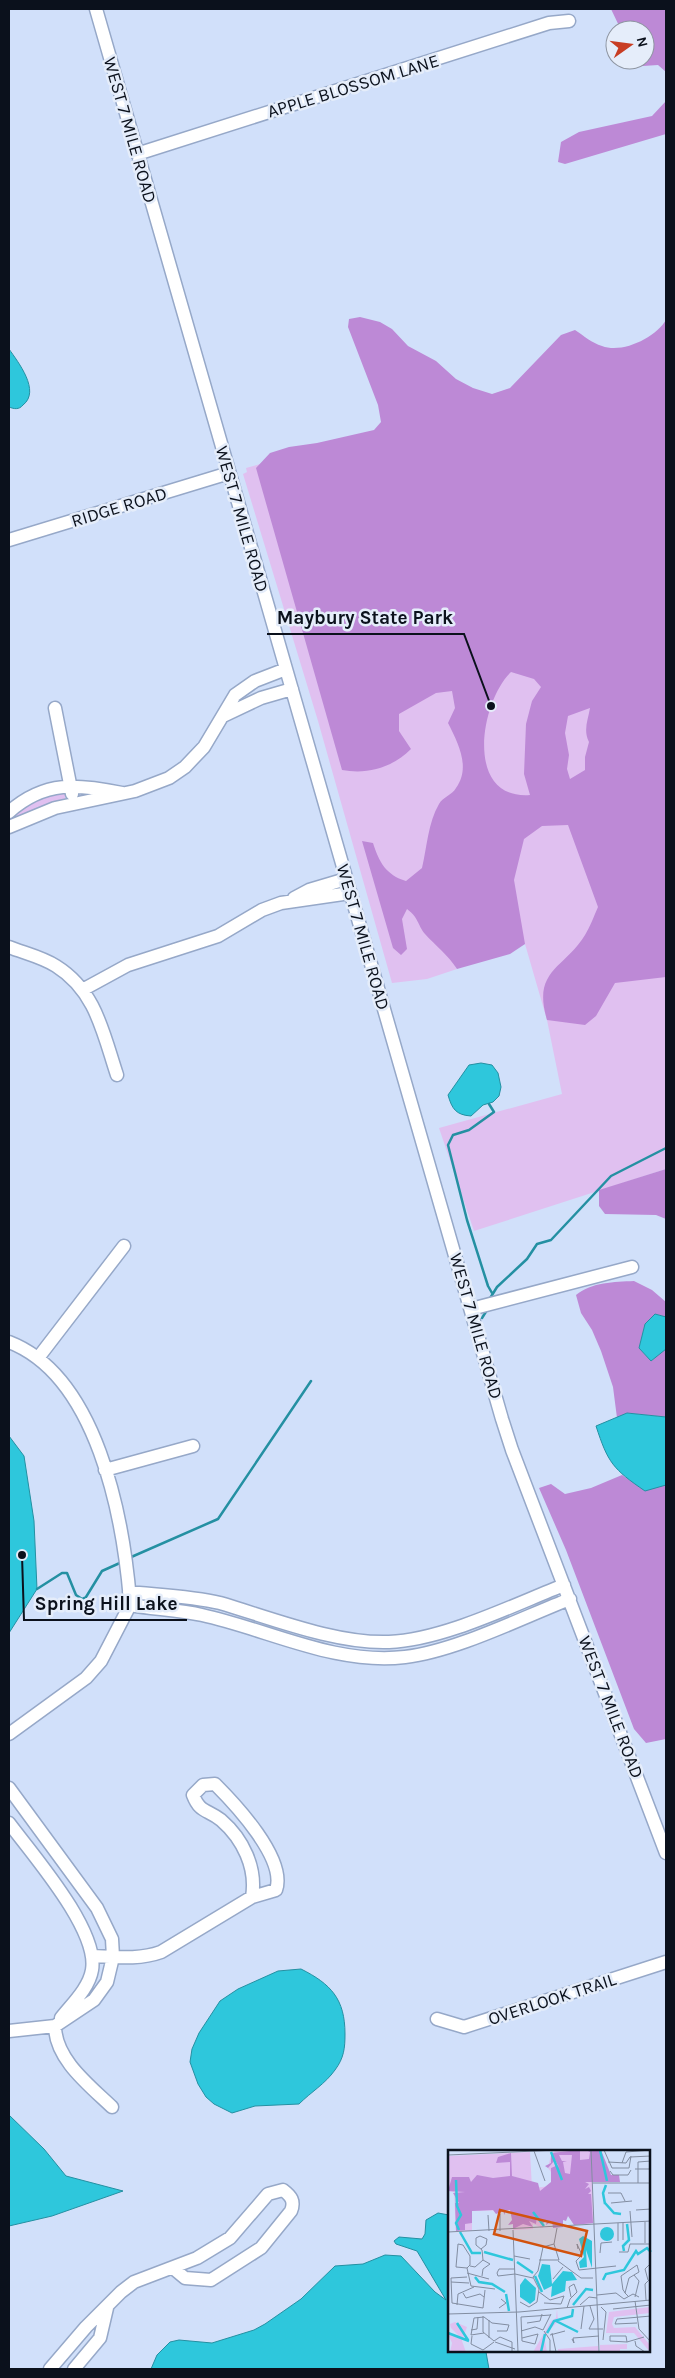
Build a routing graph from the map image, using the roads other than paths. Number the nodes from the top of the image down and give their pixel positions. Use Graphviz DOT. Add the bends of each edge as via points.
graph roads {
  1 [pos="96,9"];
  2 [pos="569,21"];
  3 [pos="137,154"];
  4 [pos="229,473"];
  5 [pos="9,540"];
  6 [pos="286,669"];
  7 [pos="292,689"];
  8 [pos="55,708"];
  9 [pos="223,716"];
  10 [pos="70,786"];
  11 [pos="124,793"];
  12 [pos="74,804"];
  13 [pos="9,812"];
  14 [pos="9,827"];
  15 [pos="346,879"];
  16 [pos="350,893"];
  17 [pos="290,901"];
  18 [pos="9,947"];
  19 [pos="84,990"];
  20 [pos="117,1075"];
  21 [pos="124,1246"];
  22 [pos="632,1267"];
  23 [pos="471,1310"];
  24 [pos="9,1342"];
  25 [pos="38,1358"];
  26 [pos="192,1446"];
  27 [pos="105,1470"];
  28 [pos="564,1584"];
  29 [pos="129,1592"];
  30 [pos="570,1599"];
  31 [pos="130,1605"];
  32 [pos="253,1614"];
  33 [pos="459,1626"];
  34 [pos="250,1629"];
  35 [pos="465,1640"];
  36 [pos="365,1641"];
  37 [pos="364,1657"];
  38 [pos="9,1734"];
  39 [pos="9,1788"];
  40 [pos="9,1823"];
  41 [pos="39,1829"];
  42 [pos="23,1841"];
  43 [pos="666,1853"];
  44 [pos="72,1874"];
  45 [pos="56,1887"];
  46 [pos="252,1897"];
  47 [pos="93,1956"];
  48 [pos="113,1957"];
  49 [pos="666,1962"];
  50 [pos="437,2019"];
  51 [pos="55,2026"];
  52 [pos="9,2031"];
  53 [pos="112,2107"];
  54 [pos="173,2268"];
  55 [pos="107,2308"];
  56 [pos="50,2369"];
  57 [pos="74,2369"];
  1 -- 3 [label="street, WEST 7 MILE ROAD"];
  2 -- 3 [label="street, APPLE BLOSSOM LANE" via="549,23"];
  3 -- 4 [label="street, WEST 7 MILE ROAD"];
  4 -- 5 [label="street, RIDGE ROAD"];
  4 -- 6 [label="street, WEST 7 MILE ROAD"];
  6 -- 7 [label="street, WEST 7 MILE ROAD"];
  6 -- 9 [label="street" via="235,695"];
  7 -- 9 [label="street" via="261,698"];
  7 -- 15 [label="street, WEST 7 MILE ROAD"];
  8 -- 10 [label="street"];
  9 -- 11 [label="street" via="204,747 185,767 169,778"];
  10 -- 11 [label="street"];
  10 -- 12 [label="street"];
  10 -- 13 [label="street" via="31,796"];
  11 -- 12 [label="street"];
  12 -- 14 [label="street"];
  15 -- 16 [label="street, WEST 7 MILE ROAD"];
  15 -- 17 [label="street" via="309,890"];
  16 -- 17 [label="street"];
  16 -- 23 [label="street, WEST 7 MILE ROAD"];
  17 -- 19 [label="street" via="262,910 211,939 128,965"];
  18 -- 19 [label="street" via="55,965"];
  19 -- 20 [label="street" via="94,1008"];
  21 -- 25 [label="street"];
  22 -- 23 [label="street"];
  23 -- 28 [label="street, WEST 7 MILE ROAD" via="512,1450"];
  24 -- 25 [label="street"];
  25 -- 27 [label="street" via="64,1383 80,1406"];
  26 -- 27 [label="street"];
  27 -- 29 [label="street" via="122,1537"];
  28 -- 30 [label="street, WEST 7 MILE ROAD"];
  28 -- 33 [label="street"];
  29 -- 31 [label="street"];
  29 -- 32 [label="street" via="217,1602"];
  30 -- 35 [label="street"];
  30 -- 43 [label="street, WEST 7 MILE ROAD"];
  31 -- 34 [label="street" via="202,1615"];
  31 -- 38 [label="street" via="101,1661 86,1678"];
  32 -- 34 [label="street"];
  32 -- 36 [label="street"];
  33 -- 35 [label="street"];
  33 -- 36 [label="street" via="409,1640"];
  34 -- 37 [label="street" via="334,1653"];
  35 -- 37 [label="street" via="406,1657"];
  36 -- 37 [label="street"];
  39 -- 41 [label="street"];
  40 -- 42 [label="street"];
  41 -- 42 [label="street"];
  41 -- 44 [label="street"];
  42 -- 45 [label="street"];
  44 -- 45 [label="street"];
  44 -- 48 [label="street" via="108,1927"];
  45 -- 47 [label="street" via="86,1934"];
  46 -- 46 [label="street" via="276,1890 278,1884 272,1861 241,1810 215,1784 203,1785 193,1795 197,1806 220,1820 240,1843 252,1867"];
  46 -- 48 [label="street" via="170,1948 150,1956"];
  47 -- 48 [label="street"];
  47 -- 51 [label="street" via="87,1983"];
  48 -- 51 [label="street" via="107,1982 94,2000"];
  49 -- 50 [label="street, OVERLOOK TRAIL" via="464,2027"];
  51 -- 52 [label="street"];
  51 -- 53 [label="street" via="55,2039 65,2056"];
  54 -- 54 [label="street" via="184,2278 211,2280 261,2248 291,2211 290,2196 283,2190 268,2194 230,2238"];
  54 -- 55 [label="street" via="134,2282"];
  55 -- 56 [label="street"];
  55 -- 57 [label="street" via="100,2338"];
}
